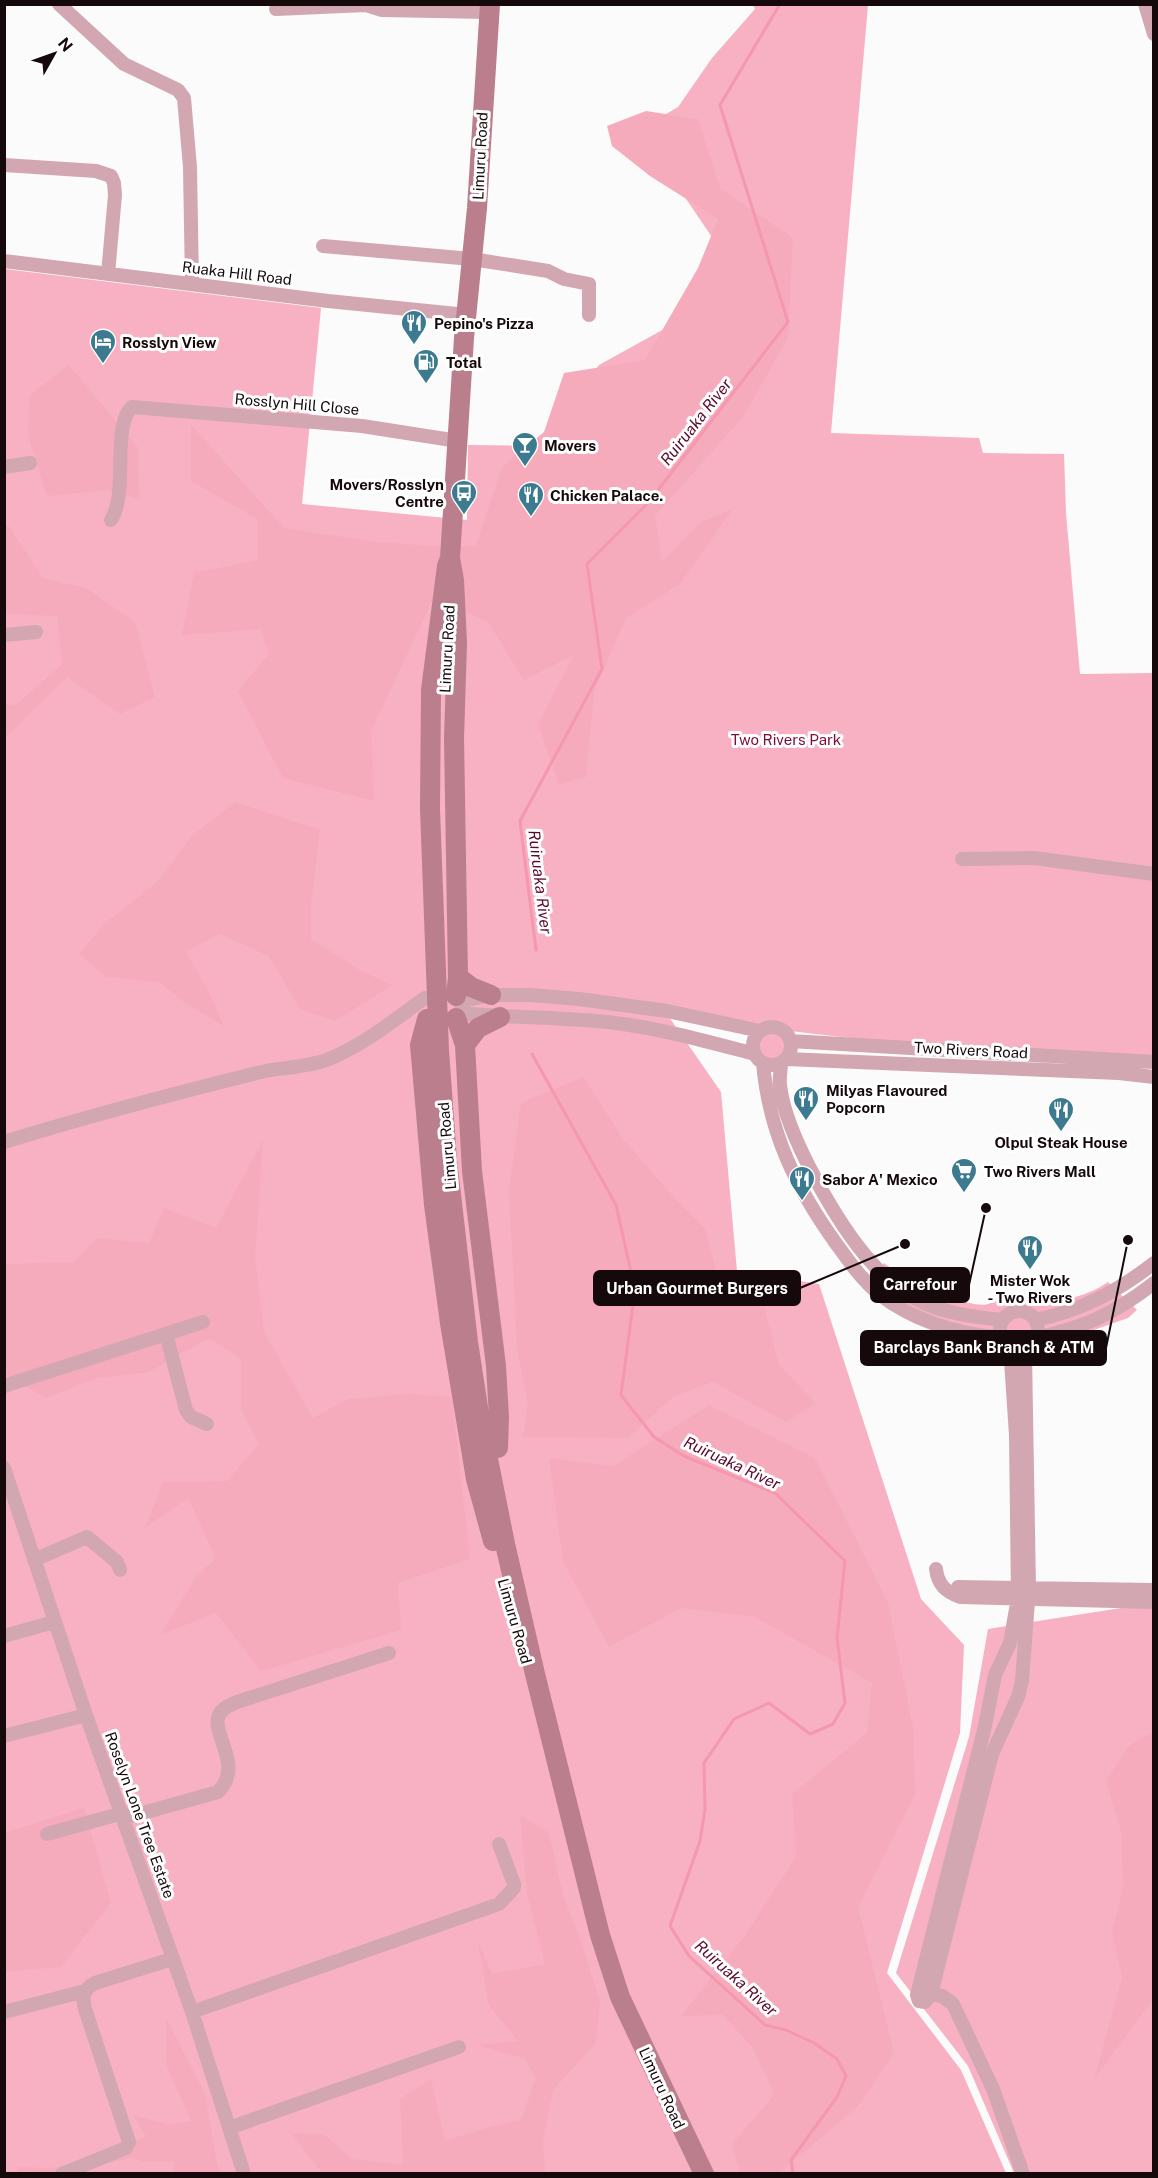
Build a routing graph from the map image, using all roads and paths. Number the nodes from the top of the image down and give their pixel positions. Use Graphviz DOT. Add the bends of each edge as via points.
graph roads {
  1 [pos="59,4"];
  2 [pos="1145,4"];
  3 [pos="490,8"];
  4 [pos="276,9"];
  5 [pos="1154,34"];
  6 [pos="4,165"];
  7 [pos="323,246"];
  8 [pos="472,259"];
  9 [pos="4,261"];
  10 [pos="108,274"];
  11 [pos="192,284"];
  12 [pos="467,315"];
  13 [pos="590,315"];
  14 [pos="458,441"];
  15 [pos="30,463"];
  16 [pos="4,467"];
  17 [pos="111,520"];
  18 [pos="451,562"];
  19 [pos="36,632"];
  20 [pos="4,635"];
  21 [pos="962,859"];
  22 [pos="1154,874"];
  23 [pos="491,995"];
  24 [pos="515,995"];
  25 [pos="450,996"];
  26 [pos="508,1017"];
  27 [pos="427,1019"];
  28 [pos="760,1031"];
  29 [pos="790,1041"];
  30 [pos="886,1046"];
  31 [pos="452,1048"];
  32 [pos="759,1058"];
  33 [pos="783,1061"];
  34 [pos="1154,1062"];
  35 [pos="886,1063"];
  36 [pos="1154,1077"];
  37 [pos="4,1142"];
  38 [pos="1154,1263"];
  39 [pos="1154,1282"];
  40 [pos="1003,1320"];
  41 [pos="1035,1320"];
  42 [pos="203,1322"];
  43 [pos="166,1334"];
  44 [pos="1006,1342"];
  45 [pos="1032,1342"];
  46 [pos="4,1386"];
  47 [pos="207,1424"];
  48 [pos="4,1468"];
  49 [pos="34,1560"];
  50 [pos="120,1570"];
  51 [pos="1154,1590"];
  52 [pos="1023,1593"];
  53 [pos="518,1596"];
  54 [pos="1154,1602"];
  55 [pos="54,1622"];
  56 [pos="4,1636"];
  57 [pos="389,1653"];
  58 [pos="539,1689"];
  59 [pos="86,1715"];
  60 [pos="4,1736"];
  61 [pos="124,1815"];
  62 [pos="46,1834"];
  63 [pos="499,1844"];
  64 [pos="172,1959"];
  65 [pos="85,1991"];
  66 [pos="931,1994"];
  67 [pos="4,2012"];
  68 [pos="192,2012"];
  69 [pos="459,2047"];
  70 [pos="229,2128"];
  71 [pos="62,2174"];
  72 [pos="244,2174"];
  73 [pos="704,2174"];
  74 [pos="1023,2174"];
  1 -- 11 [label="street" via="124,64 178,90 184,98 190,167"];
  2 -- 5 [label="street"];
  3 -- 4 [label="street" via="382,10 366,5"];
  3 -- 8 [label="main road, Limuru Road"];
  6 -- 10 [label="street" via="96,171 111,176 115,195"];
  7 -- 8 [label="street"];
  8 -- 12 [label="main road, Limuru Road"];
  8 -- 13 [label="street" via="548,271 589,284"];
  9 -- 10 [label="street, Ruaka Hill Road"];
  10 -- 11 [label="street, Ruaka Hill Road"];
  11 -- 12 [label="street, Ruaka Hill Road"];
  12 -- 14 [label="main road, Limuru Road"];
  14 -- 17 [label="street, Rosslyn Hill Close" via="362,426 132,407 124,425 118,471 121,484 117,510"];
  14 -- 18 [label="main road, Limuru Road"];
  15 -- 16 [label="street"];
  18 -- 25 [label="main road, Limuru Road" via="457,643"];
  18 -- 25 [label="main road, Limuru Road" via="447,566 431,690 430,809"];
  19 -- 20 [label="street"];
  21 -- 22 [label="street" via="1034,858"];
  23 -- 24 [label="street"];
  23 -- 25 [label="main road" via="471,987"];
  24 -- 26 [label="street"];
  24 -- 28 [label="street" via="623,1004"];
  25 -- 26 [label="street"];
  25 -- 27 [label="main road, Limuru Road" via="423,1008"];
  25 -- 27 [label="main road" via="447,1025"];
  25 -- 31 [label="main road, Limuru Road"];
  25 -- 31 [label="main road, Limuru Road"];
  25 -- 37 [label="street" via="328,1059 260,1072"];
  26 -- 31 [label="main road" via="478,1028"];
  26 -- 32 [label="street" via="617,1023 677,1034"];
  27 -- 58 [label="main road, Limuru Road" via="420,1045 434,1204 474,1468 526,1661"];
  28 -- 29 [label="street" via="776,1027 784,1030"];
  28 -- 32 [label="street" via="754,1042"];
  29 -- 30 [label="street, Two Rivers Road"];
  29 -- 33 [label="street" via="791,1048"];
  30 -- 34 [label="street, Two Rivers Road"];
  30 -- 35 [label="street"];
  31 -- 53 [label="main road, Limuru Road" via="456,1150 477,1334 498,1448"];
  31 -- 53 [label="main road, Limuru Road" via="447,1160 468,1342 494,1490"];
  32 -- 33 [label="street" via="775,1065"];
  32 -- 44 [label="street" via="788,1164 853,1268 879,1294 934,1324"];
  33 -- 35 [label="street, Two Rivers Road"];
  33 -- 40 [label="street" via="780,1086 802,1152 824,1195 872,1263 914,1298 940,1309"];
  35 -- 36 [label="street, Two Rivers Road"];
  38 -- 41 [label="street" via="1129,1283 1093,1303"];
  39 -- 45 [label="street" via="1107,1316"];
  40 -- 41 [label="street" via="1019,1311"];
  40 -- 44 [label="street" via="1000,1332"];
  41 -- 45 [label="street"];
  42 -- 43 [label="street"];
  43 -- 46 [label="street"];
  43 -- 47 [label="street" via="186,1410 191,1417"];
  44 -- 45 [label="street" via="1022,1348"];
  44 -- 52 [label="street" via="1016,1435"];
  45 -- 52 [label="street" via="1025,1354"];
  48 -- 49 [label="street, Roselyn Lone Tree Estate"];
  49 -- 50 [label="street" via="87,1537 117,1562"];
  49 -- 55 [label="street, Roselyn Lone Tree Estate"];
  51 -- 52 [label="street"];
  52 -- 52 [label="street" via="960,1597 940,1584 936,1569 949,1584 963,1589"];
  52 -- 54 [label="street"];
  52 -- 66 [label="street" via="1022,1681 992,1754"];
  52 -- 66 [label="street" via="1010,1642 990,1691 919,2001 925,2002"];
  53 -- 58 [label="main road, Limuru Road"];
  55 -- 56 [label="street"];
  55 -- 59 [label="street, Roselyn Lone Tree Estate"];
  57 -- 61 [label="street" via="224,1708 217,1725 230,1771 223,1787 218,1792"];
  58 -- 73 [label="main road, Limuru Road" via="600,1935 620,1997"];
  59 -- 60 [label="street"];
  59 -- 61 [label="street, Roselyn Lone Tree Estate"];
  61 -- 62 [label="street"];
  61 -- 64 [label="street, Roselyn Lone Tree Estate"];
  63 -- 68 [label="street" via="514,1884 499,1904"];
  64 -- 65 [label="street" via="95,1983"];
  64 -- 68 [label="street, Roselyn Lone Tree Estate"];
  65 -- 67 [label="street"];
  65 -- 71 [label="street" via="85,2009 129,2142 126,2148"];
  66 -- 74 [label="street" via="953,2004 993,2089"];
  68 -- 70 [label="street, Roselyn Lone Tree Estate"];
  69 -- 70 [label="street"];
  70 -- 72 [label="street, Roselyn Lone Tree Estate"];
}
